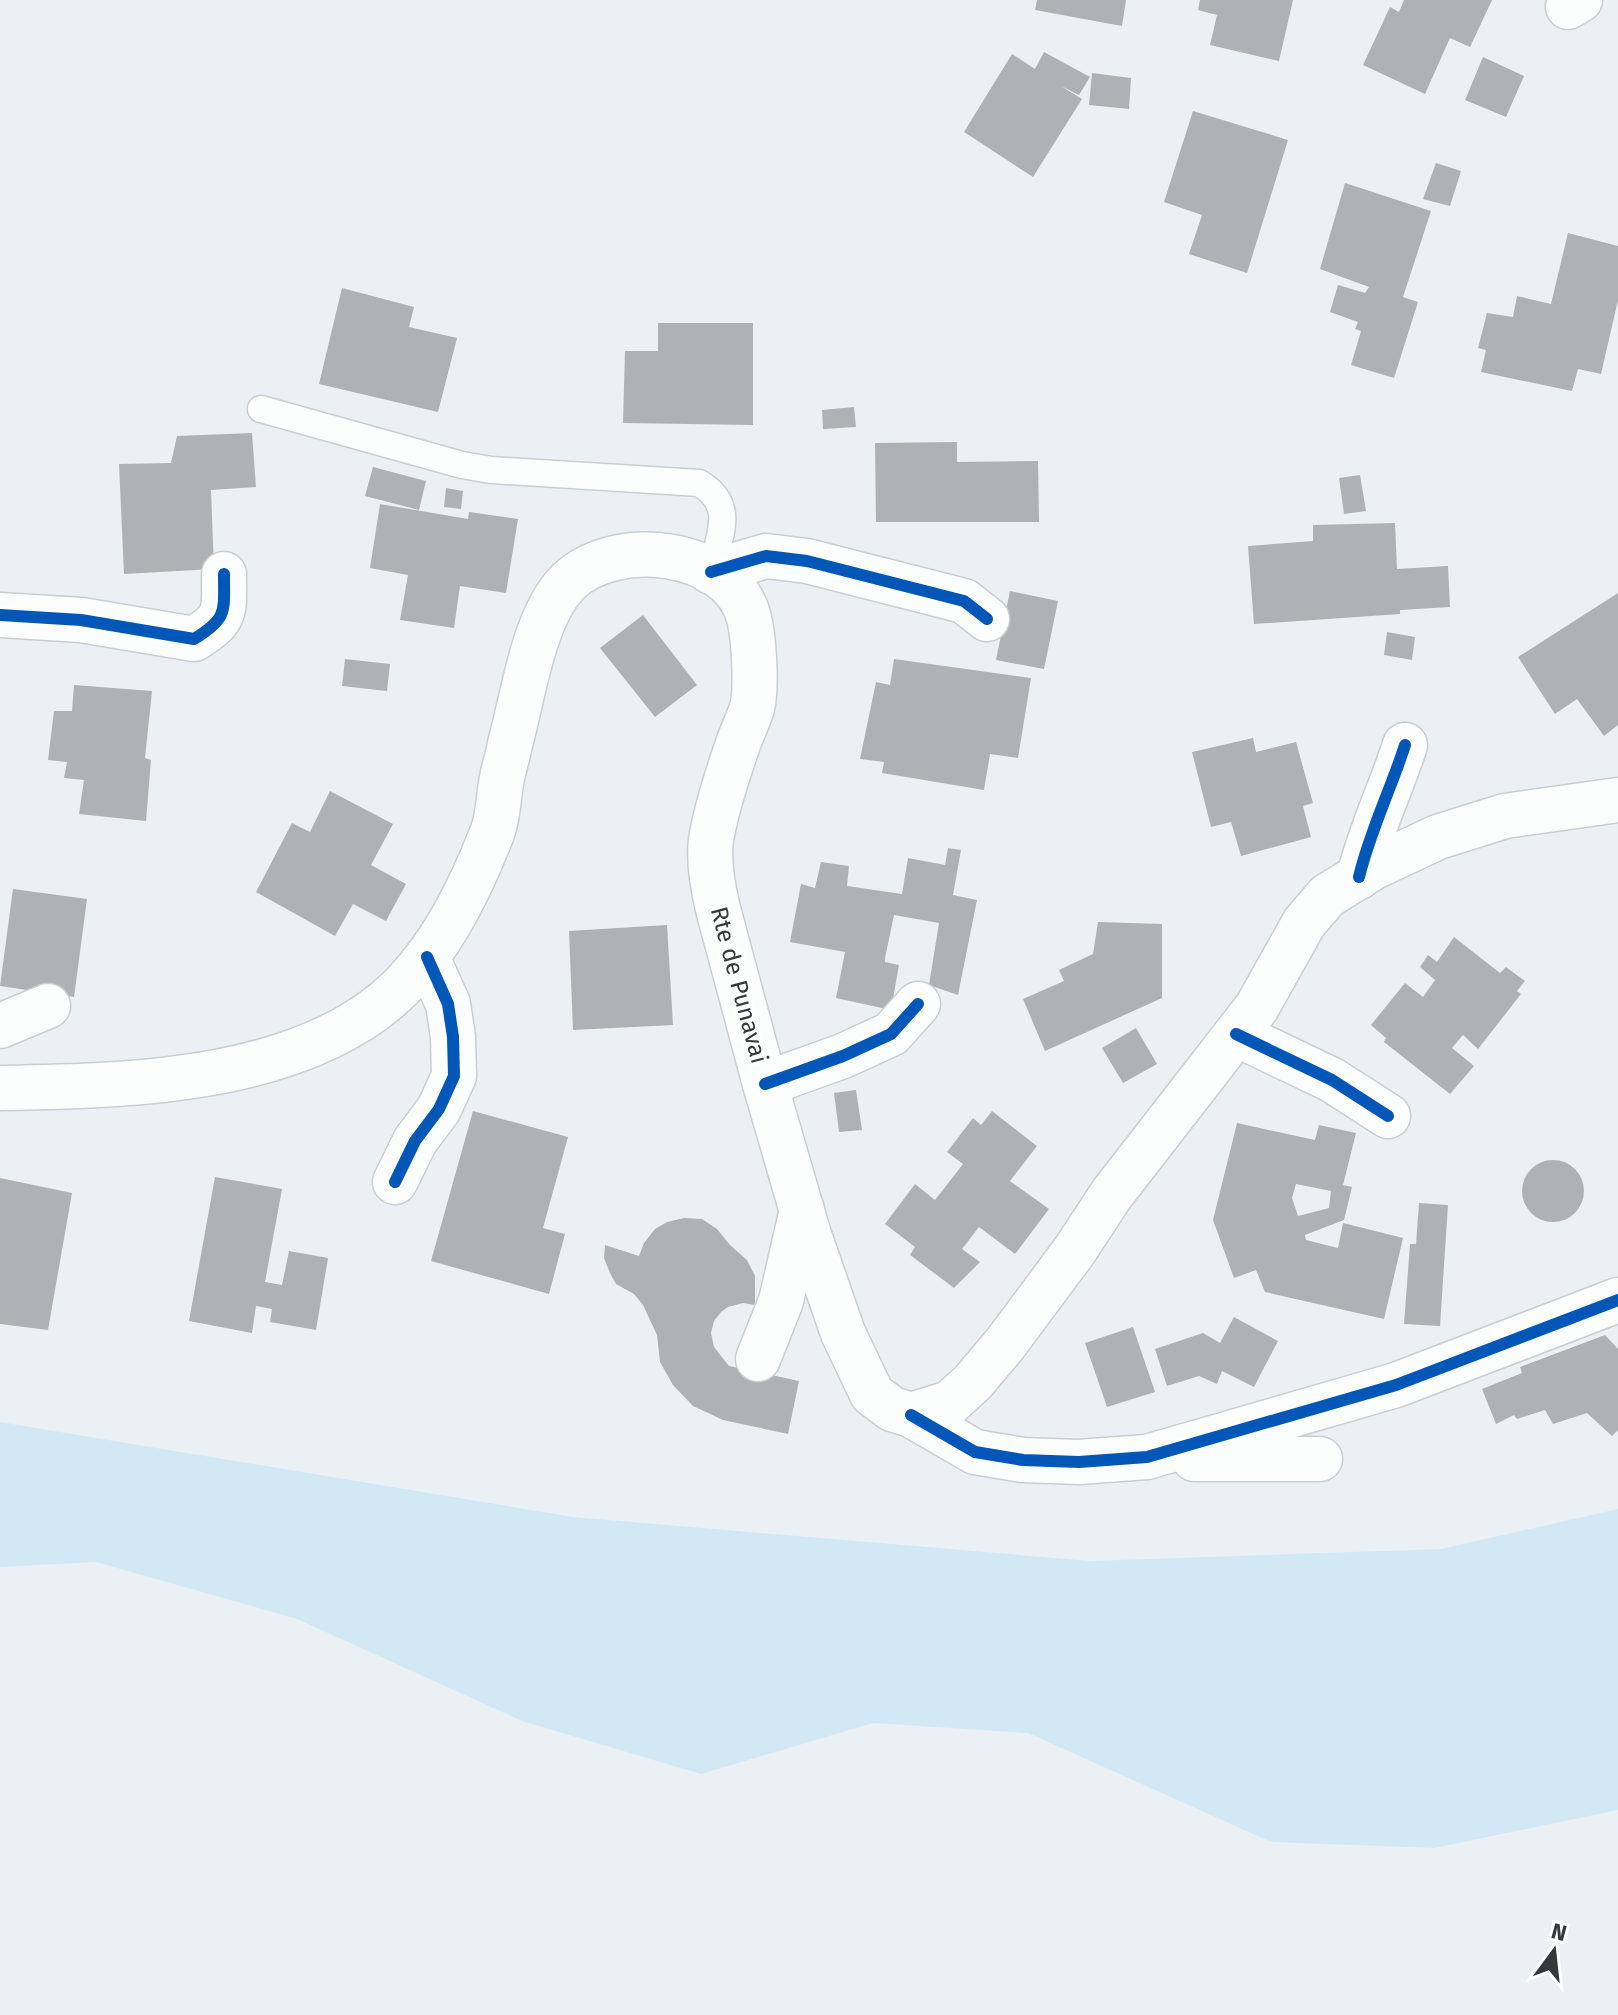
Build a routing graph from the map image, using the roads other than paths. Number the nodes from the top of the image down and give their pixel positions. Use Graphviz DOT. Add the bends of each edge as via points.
graph roads {
  1 [pos="261,409"];
  2 [pos="711,572"];
  3 [pos="224,574"];
  4 [pos="0,615"];
  5 [pos="987,619"];
  6 [pos="1405,745"];
  7 [pos="1618,800"];
  8 [pos="1359,877"];
  9 [pos="427,957"];
  10 [pos="918,1004"];
  11 [pos="48,1006"];
  12 [pos="0,1026"];
  13 [pos="1236,1034"];
  14 [pos="765,1084"];
  15 [pos="0,1088"];
  16 [pos="1388,1116"];
  17 [pos="395,1182"];
  18 [pos="802,1210"];
  19 [pos="1618,1300"];
  20 [pos="758,1359"];
  21 [pos="911,1415"];
  22 [pos="1147,1457"];
  23 [pos="1320,1459"];
  1 -- 2 [label="lane" via="491,470 699,483 721,503 723,517"];
  2 -- 5 [label="main road" via="766,556 807,561 964,601"];
  2 -- 9 [label="main road, Rte de Punavai" via="655,553 636,554 593,565 567,583 536,648 502,776 494,828 453,919"];
  2 -- 14 [label="main road, Rte de Punavai" via="733,588 754,636 753,705 711,843 713,887"];
  3 -- 4 [label="main road" via="224,609 216,625 194,639 81,620"];
  6 -- 8 [label="main road"];
  7 -- 8 [label="main road" via="1505,816 1438,837"];
  8 -- 13 [label="main road" via="1327,896 1304,923"];
  9 -- 15 [label="main road, Rte de Punavai" via="406,983 344,1030 269,1060 139,1084"];
  9 -- 17 [label="main road" via="448,1004 454,1076"];
  10 -- 14 [label="main road" via="891,1034"];
  11 -- 12 [label="main road"];
  13 -- 16 [label="main road" via="1332,1080"];
  13 -- 21 [label="main road" via="973,1382 950,1403"];
  14 -- 18 [label="main road, Rte de Punavai"];
  18 -- 20 [label="main road" via="781,1301"];
  18 -- 21 [label="main road, Rte de Punavai" via="843,1333 872,1394"];
  19 -- 22 [label="main road" via="1396,1385"];
  21 -- 22 [label="main road, Rte de Punavai" via="975,1452 1079,1462"];
  22 -- 23 [label="main road"];
}
